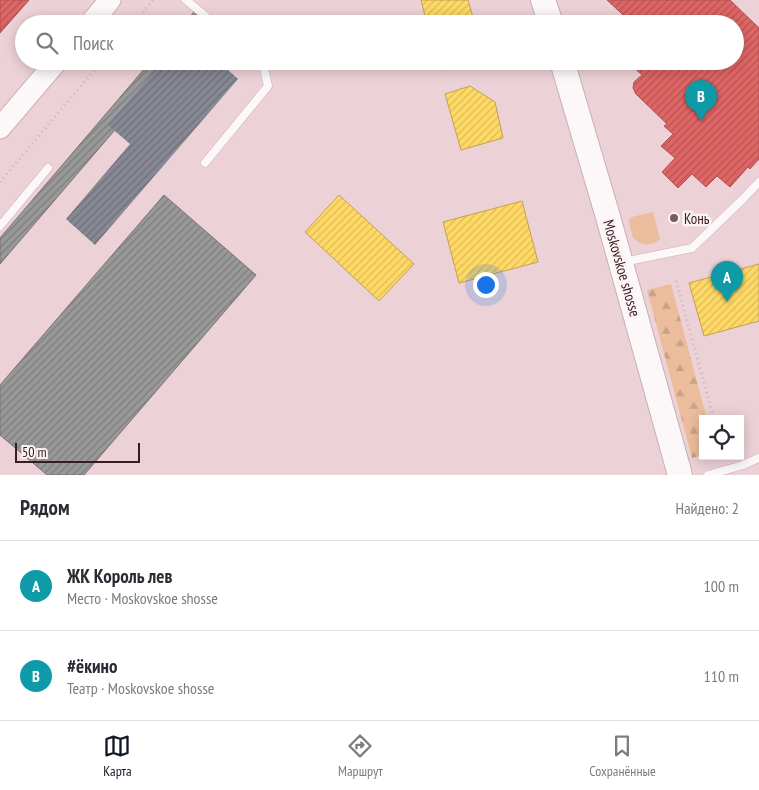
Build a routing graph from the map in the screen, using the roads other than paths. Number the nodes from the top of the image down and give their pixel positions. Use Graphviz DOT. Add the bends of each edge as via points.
graph roads {
  1 [pos="110,0"];
  2 [pos="186,0"];
  3 [pos="543,0"];
  4 [pos="98,15"];
  5 [pos="204,15"];
  6 [pos="547,15"];
  7 [pos="49,70"];
  8 [pos="264,70"];
  9 [pos="565,70"];
  10 [pos="0,128"];
  11 [pos="205,163"];
  12 [pos="48,168"];
  13 [pos="759,182"];
  14 [pos="0,226"];
  15 [pos="621,262"];
  16 [pos="759,458"];
  17 [pos="680,475"];
  18 [pos="708,475"];
  1 -- 4 [label="main road"];
  2 -- 5 [label="lane"];
  3 -- 6 [label="main road"];
  7 -- 10 [label="main road"];
  8 -- 11 [label="lane" via="268,86"];
  9 -- 15 [label="main road, Moskovskoe shosse"];
  12 -- 14 [label="lane"];
  13 -- 15 [label="lane" via="692,248"];
  15 -- 17 [label="main road, Moskovskoe shosse"];
  16 -- 18 [label="lane"];
}
